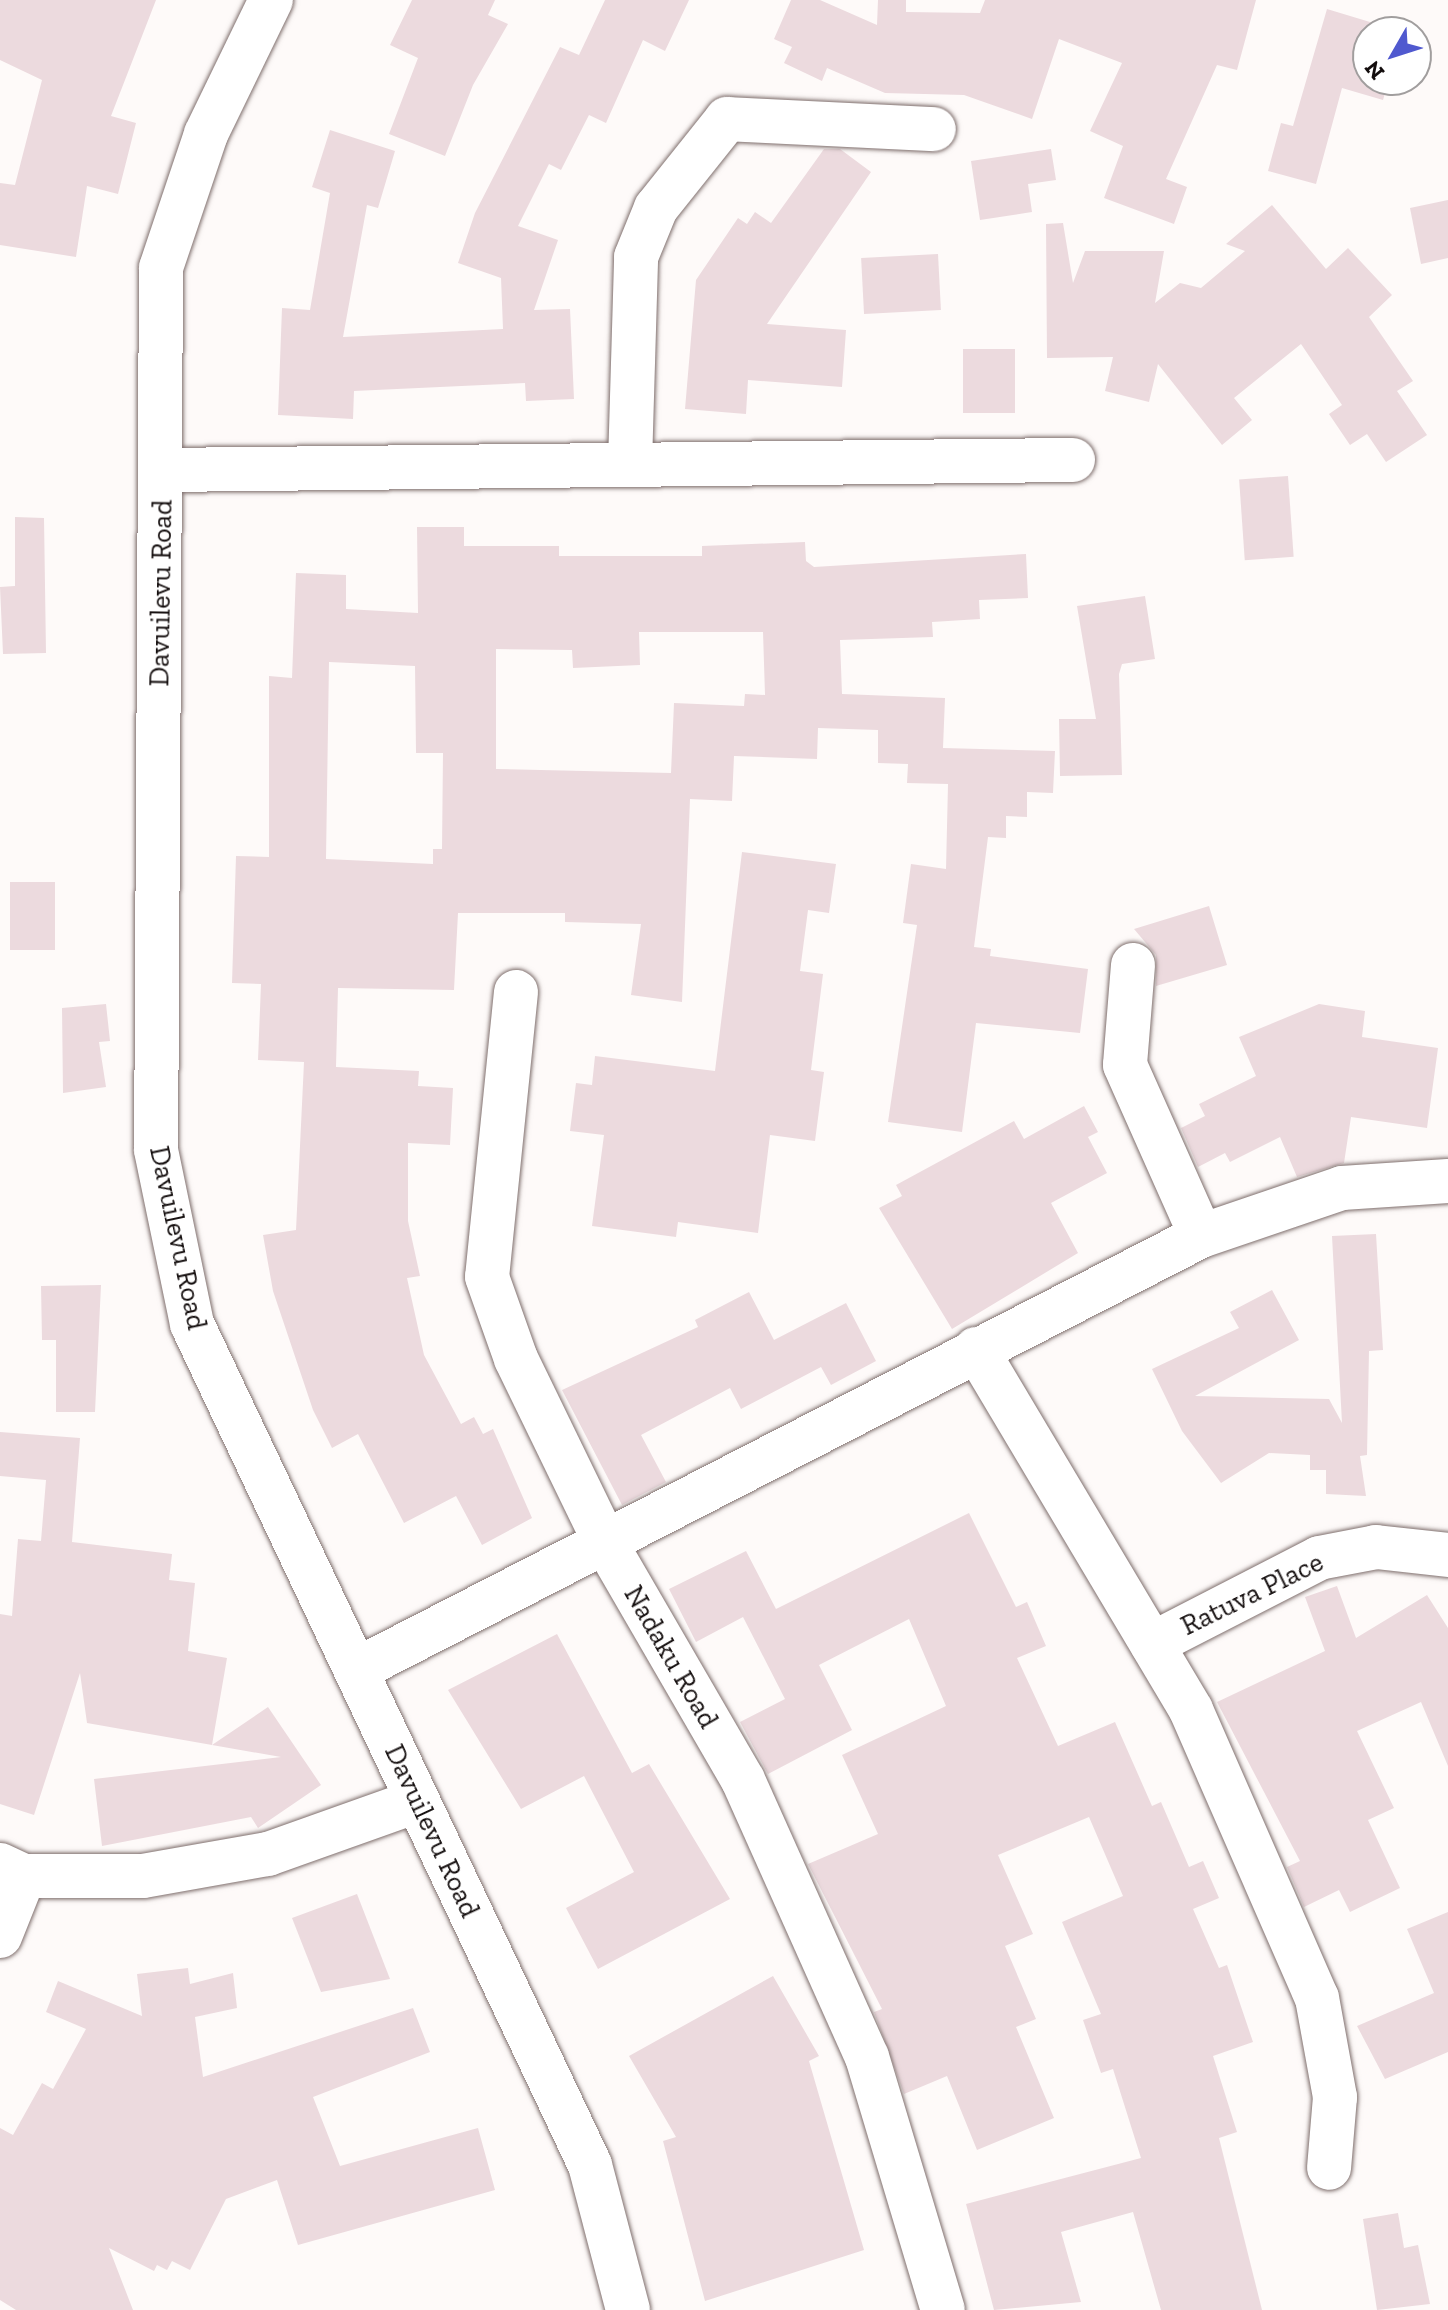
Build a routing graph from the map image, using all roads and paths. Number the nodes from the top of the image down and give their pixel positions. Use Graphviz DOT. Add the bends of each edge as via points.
graph roads {
  1 [pos="271,0"];
  2 [pos="934,129"];
  3 [pos="1073,460"];
  4 [pos="630,464"];
  5 [pos="162,470"];
  6 [pos="1133,965"];
  7 [pos="516,992"];
  8 [pos="1448,1181"];
  9 [pos="1201,1236"];
  10 [pos="976,1349"];
  11 [pos="605,1542"];
  12 [pos="1448,1555"];
  13 [pos="1152,1644"];
  14 [pos="358,1669"];
  15 [pos="417,1801"];
  16 [pos="12,1870"];
  17 [pos="0,1936"];
  18 [pos="1329,2168"];
  19 [pos="628,2310"];
  20 [pos="943,2310"];
  1 -- 5 [label="street, Davuilevu Road" via="206,134 161,268"];
  2 -- 4 [label="street" via="727,119 656,208 636,257"];
  3 -- 4 [label="street"];
  4 -- 5 [label="street"];
  5 -- 14 [label="street, Davuilevu Road" via="156,1150 192,1324"];
  6 -- 9 [label="street" via="1125,1065"];
  7 -- 11 [label="street, Nadaku Road" via="487,1277 516,1359"];
  8 -- 9 [label="street" via="1342,1188"];
  9 -- 10 [label="street"];
  10 -- 11 [label="street"];
  10 -- 13 [label="street"];
  11 -- 14 [label="street"];
  11 -- 20 [label="street, Nadaku Road" via="743,1780 867,2057"];
  12 -- 13 [label="street, Ratuva Place" via="1376,1547 1319,1558"];
  13 -- 18 [label="street" via="1191,1710 1317,1998 1335,2097"];
  14 -- 15 [label="street, Davuilevu Road"];
  15 -- 16 [label="street" via="268,1854 207,1866 143,1876"];
  15 -- 19 [label="street, Davuilevu Road" via="590,2165"];
  16 -- 17 [label="street"];
}
